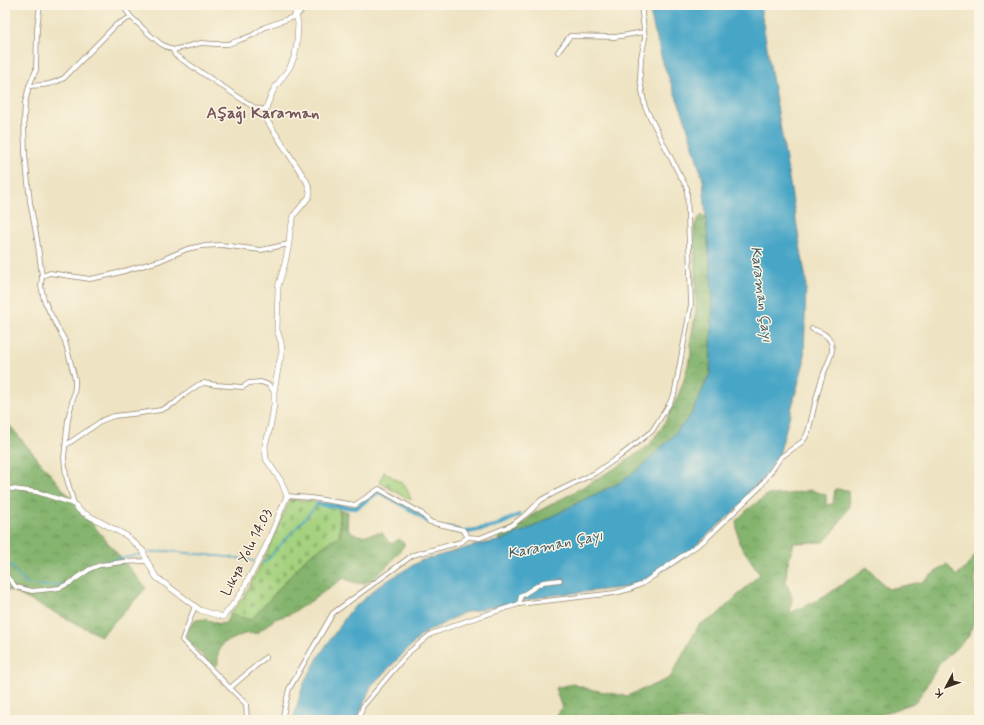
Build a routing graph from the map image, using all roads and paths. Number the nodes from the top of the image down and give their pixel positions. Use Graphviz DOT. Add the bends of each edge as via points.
graph roads {
  1 [pos="40,5"];
  2 [pos="122,5"];
  3 [pos="293,5"];
  4 [pos="308,5"];
  5 [pos="641,5"];
  6 [pos="296,16"];
  7 [pos="131,17"];
  8 [pos="644,32"];
  9 [pos="173,50"];
  10 [pos="558,52"];
  11 [pos="30,86"];
  12 [pos="266,110"];
  13 [pos="289,244"];
  14 [pos="42,276"];
  15 [pos="812,329"];
  16 [pos="274,392"];
  17 [pos="66,445"];
  18 [pos="5,488"];
  19 [pos="287,496"];
  20 [pos="74,504"];
  21 [pos="468,537"];
  22 [pos="147,561"];
  23 [pos="5,574"];
  24 [pos="560,580"];
  25 [pos="519,604"];
  26 [pos="195,606"];
  27 [pos="266,657"];
  28 [pos="230,688"];
  29 [pos="247,720"];
  30 [pos="282,720"];
  31 [pos="358,720"];
  1 -- 11 [label="street" via="36,70"];
  2 -- 7 [label="street"];
  3 -- 6 [label="street"];
  4 -- 6 [label="street"];
  5 -- 8 [label="street"];
  6 -- 9 [label="street" via="228,44 201,43"];
  6 -- 12 [label="street" via="298,23 295,55 290,67 274,89"];
  7 -- 9 [label="street" via="161,44"];
  7 -- 11 [label="street" via="116,26 64,78 56,83"];
  8 -- 10 [label="street" via="615,37 570,36"];
  8 -- 21 [label="street" via="640,80 645,107 687,188 691,304 674,395 652,431 620,456 595,473 541,500 512,525 480,538"];
  9 -- 12 [label="street" via="175,55 255,108"];
  11 -- 14 [label="street" via="25,103 25,154"];
  12 -- 13 [label="street" via="268,122 307,182 310,191 309,197 294,215"];
  13 -- 14 [label="street" via="261,250 221,245 201,246 159,261 90,279 50,273"];
  13 -- 16 [label="street" via="278,287 277,330 282,352"];
  14 -- 17 [label="street" via="44,300 64,341 75,379"];
  15 -- 25 [label="street" via="828,338 832,344 832,354 823,375 805,438 781,457 760,487 705,540 642,584 630,589"];
  16 -- 17 [label="street" via="261,382 249,383 243,387 204,383 161,410 114,416 103,420"];
  16 -- 19 [label="street" via="273,411 265,445 266,459 281,481"];
  17 -- 20 [label="street" via="64,468"];
  18 -- 20 [label="street" via="37,492"];
  19 -- 21 [label="street" via="355,505 379,489 421,513 430,522 463,530"];
  19 -- 26 [label="street, Likya Yolu 14.03" via="265,548 240,595 223,617"];
  20 -- 22 [label="street, Likya Yolu 14.03" via="80,511 127,536 143,551"];
  21 -- 30 [label="street" via="461,542 413,556 333,613 289,688"];
  22 -- 23 [label="street" via="100,565 59,588 32,591 16,587"];
  22 -- 26 [label="street, Likya Yolu 14.03" via="156,576"];
  24 -- 25 [label="street" via="543,582 520,596"];
  25 -- 31 [label="street" via="431,634 408,653 363,706"];
  26 -- 28 [label="street" via="182,640"];
  27 -- 28 [label="street"];
  28 -- 29 [label="street" via="246,704"];
}
